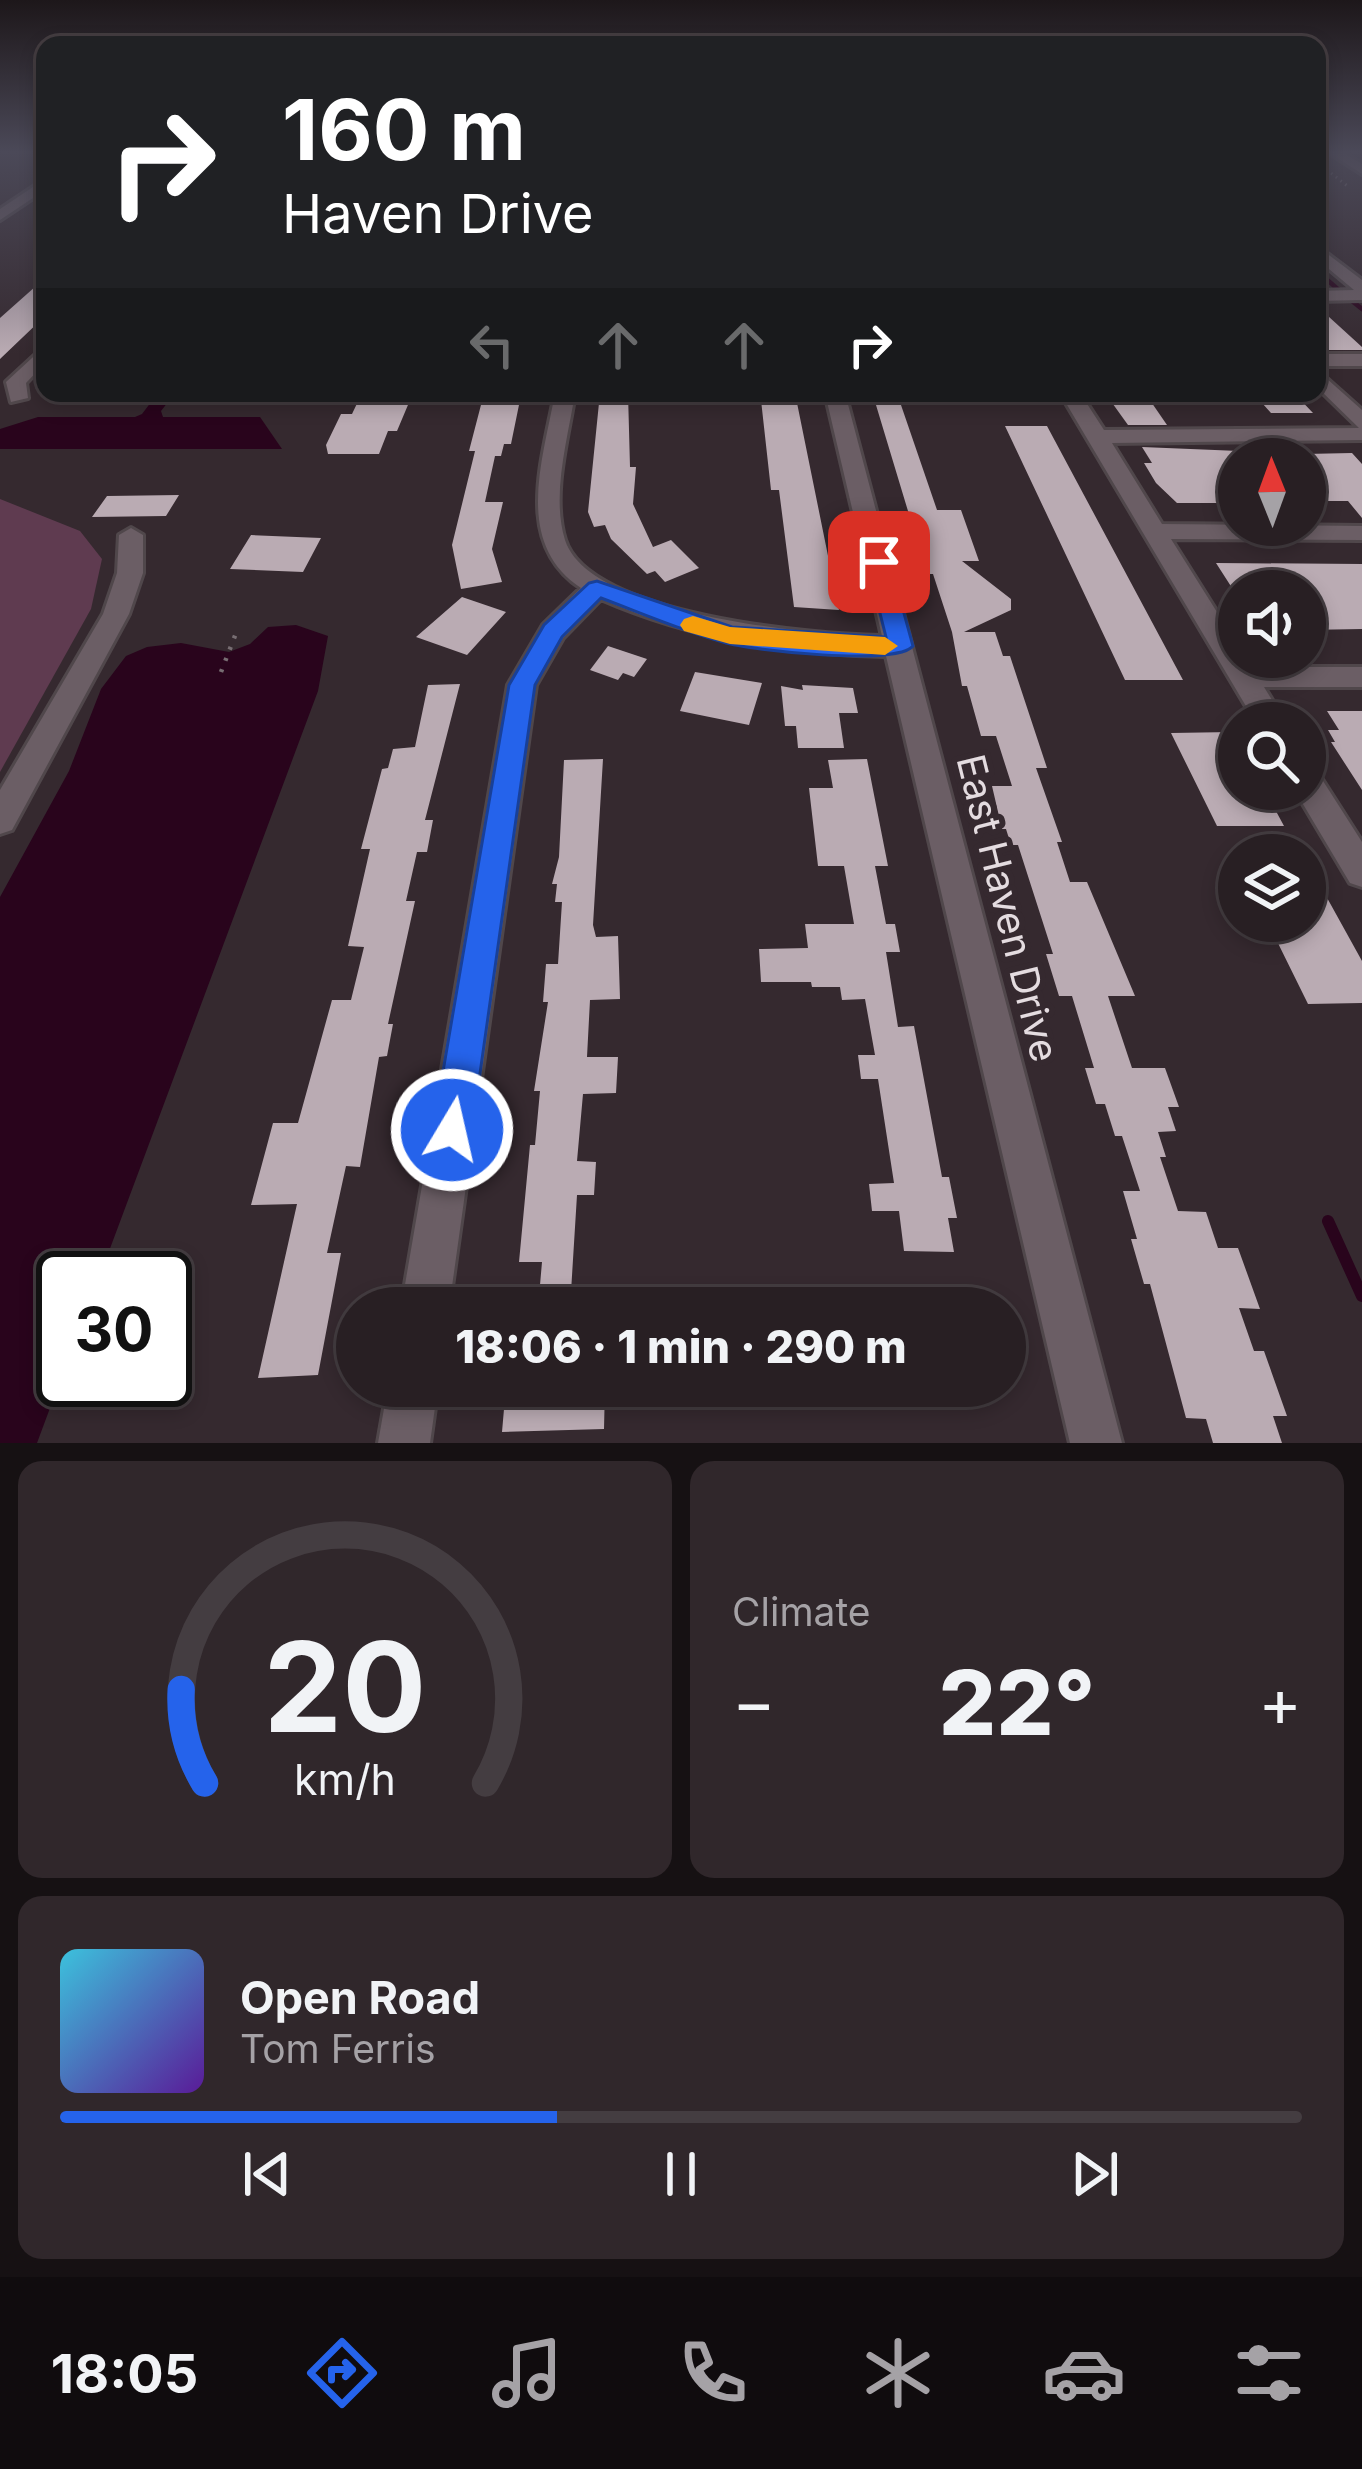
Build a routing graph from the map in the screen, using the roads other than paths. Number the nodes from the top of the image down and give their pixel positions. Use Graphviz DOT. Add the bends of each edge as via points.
graph roads {
  1 [pos="1326,259"];
  2 [pos="1362,292"];
  3 [pos="1326,295"];
  4 [pos="1326,360"];
  5 [pos="1362,360"];
  6 [pos="36,361"];
  7 [pos="1326,385"];
  8 [pos="18,398"];
  9 [pos="564,402"];
  10 [pos="837,402"];
  11 [pos="1075,402"];
  12 [pos="1362,422"];
  13 [pos="1362,434"];
  14 [pos="1096,437"];
  15 [pos="1154,532"];
  16 [pos="1362,533"];
  17 [pos="131,535"];
  18 [pos="597,588"];
  19 [pos="1218,635"];
  20 [pos="900,646"];
  21 [pos="1326,677"];
  22 [pos="1362,677"];
  23 [pos="1324,810"];
  24 [pos="0,820"];
  25 [pos="1362,872"];
  26 [pos="428,1287"];
  27 [pos="410,1407"];
  28 [pos="404,1443"];
  29 [pos="1096,1443"];
  1 -- 2 [label="street"];
  2 -- 3 [label="street"];
  4 -- 5 [label="street"];
  6 -- 8 [label="street" via="16,382"];
  7 -- 12 [label="street"];
  9 -- 18 [label="street" via="548,516 559,555"];
  10 -- 20 [label="street, East Haven Drive"];
  11 -- 14 [label="street"];
  13 -- 14 [label="street"];
  14 -- 15 [label="street"];
  15 -- 16 [label="street"];
  15 -- 19 [label="street"];
  17 -- 24 [label="street" via="130,573 116,614"];
  18 -- 20 [label="street" via="730,636"];
  18 -- 26 [label="street" via="553,632 522,685"];
  20 -- 29 [label="street, East Haven Drive"];
  21 -- 22 [label="street"];
  23 -- 25 [label="street"];
  27 -- 28 [label="street"];
}
